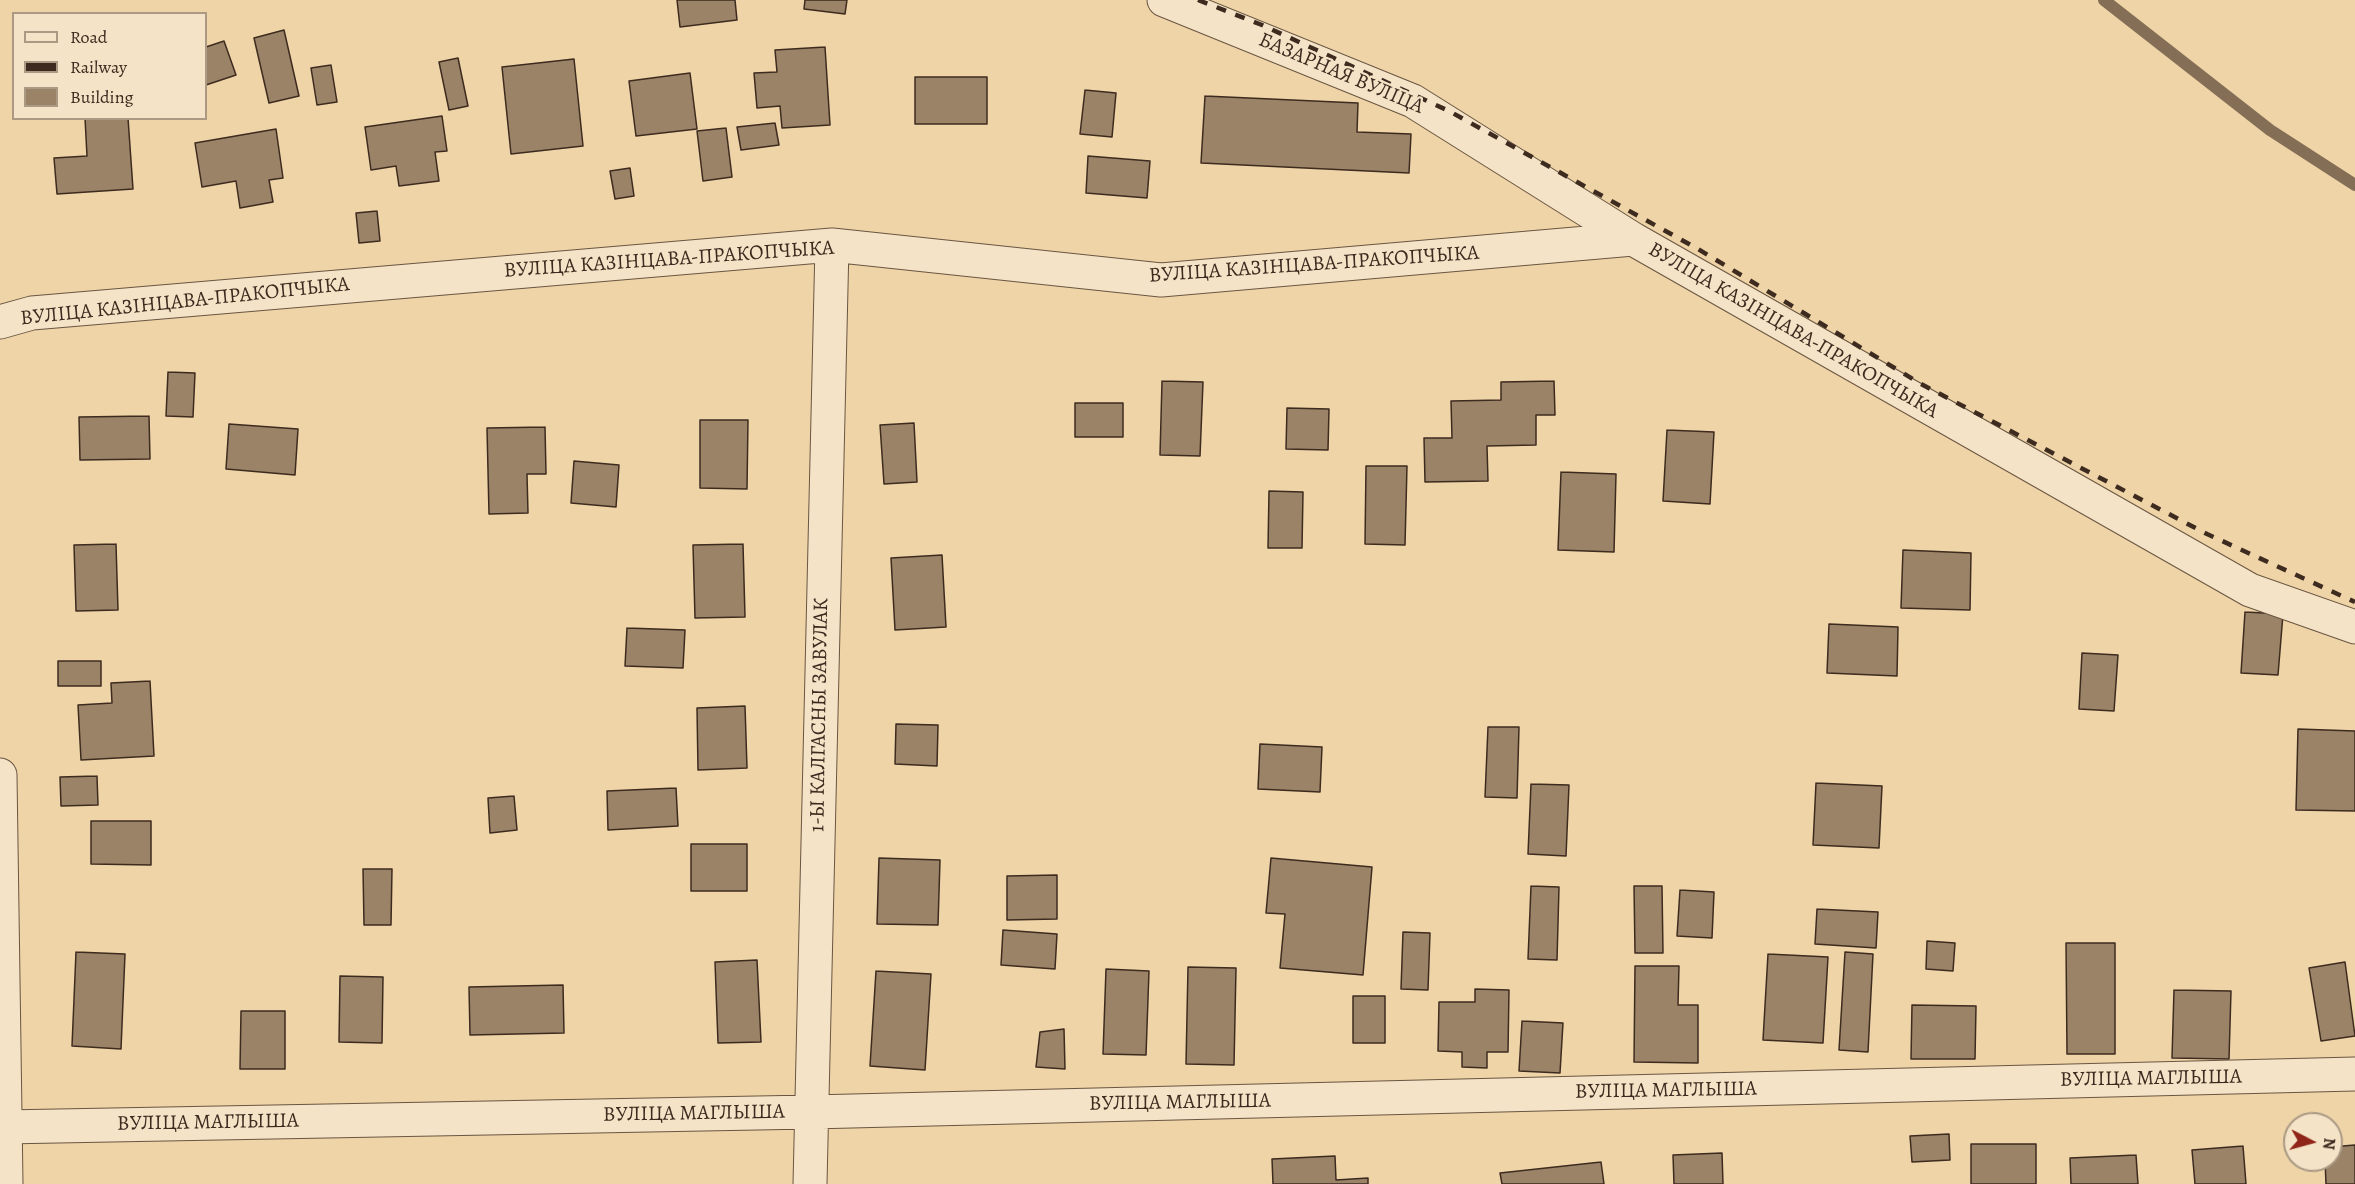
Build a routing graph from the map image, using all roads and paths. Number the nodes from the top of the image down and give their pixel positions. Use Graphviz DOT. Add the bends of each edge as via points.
graph roads {
  1 [pos="1164,0"];
  2 [pos="1632,239"];
  3 [pos="832,245"];
  4 [pos="0,322"];
  5 [pos="2355,627"];
  6 [pos="0,776"];
  7 [pos="2355,1074"];
  8 [pos="811,1112"];
  9 [pos="4,1127"];
  10 [pos="6,1184"];
  11 [pos="810,1184"];
  1 -- 2 [label="street, БАЗАРНАЯ ВУЛІЦА" via="1413,101"];
  2 -- 3 [label="street, ВУЛІЦА КАЗІНЦАВА-ПРАКОПЧЫКА" via="1161,280"];
  2 -- 5 [label="street, ВУЛІЦА КАЗІНЦАВА-ПРАКОПЧЫКА" via="2250,590"];
  3 -- 4 [label="street, ВУЛІЦА КАЗІНЦАВА-ПРАКОПЧЫКА" via="32,313"];
  3 -- 8 [label="street, 1-Ы КАЛГАСНЫ ЗАВУЛАК"];
  6 -- 9 [label="street"];
  7 -- 8 [label="street, ВУЛІЦА МАГЛЫША"];
  8 -- 9 [label="street, ВУЛІЦА МАГЛЫША"];
  8 -- 11 [label="street, 1-Ы КАЛГАСНЫ ЗАВУЛАК"];
  9 -- 10 [label="street"];
}
